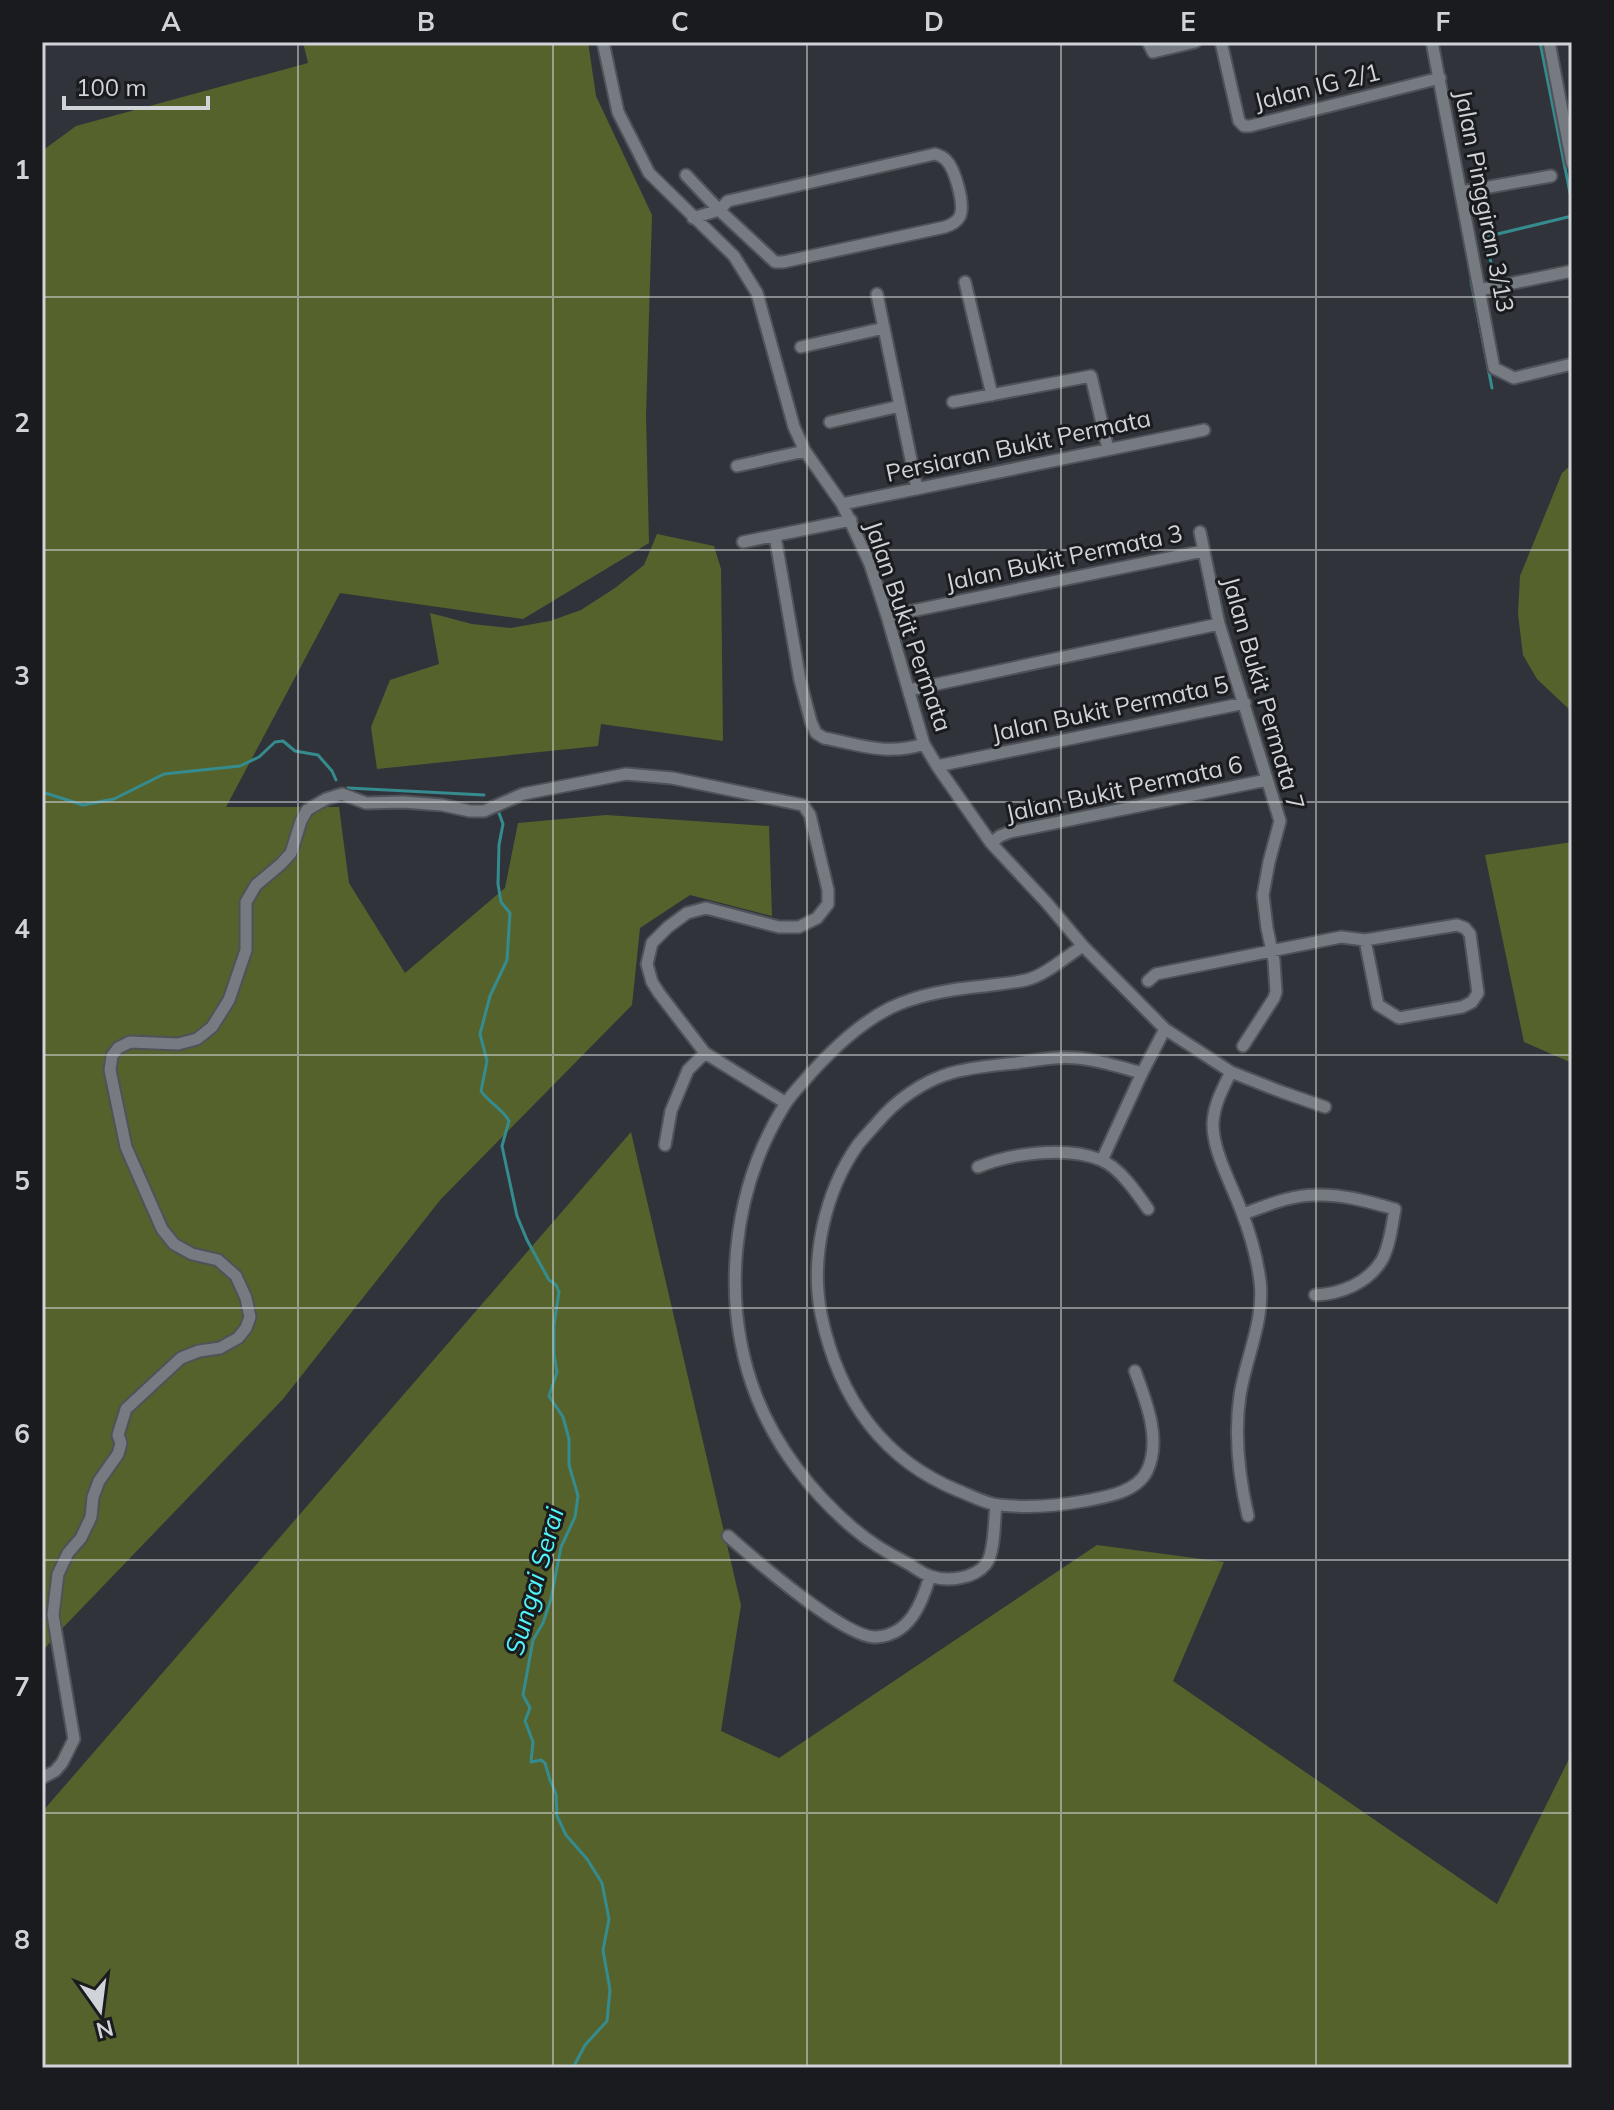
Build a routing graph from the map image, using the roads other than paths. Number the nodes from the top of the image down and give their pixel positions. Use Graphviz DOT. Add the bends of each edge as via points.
graph roads {
  1 [pos="603,42"];
  2 [pos="1148,42"];
  3 [pos="1195,42"];
  4 [pos="1221,42"];
  5 [pos="1432,42"];
  6 [pos="1549,42"];
  7 [pos="1440,78"];
  8 [pos="1572,163"];
  9 [pos="686,175"];
  10 [pos="1551,176"];
  11 [pos="1461,192"];
  12 [pos="719,210"];
  13 [pos="693,218"];
  14 [pos="1572,271"];
  15 [pos="965,282"];
  16 [pos="1479,290"];
  17 [pos="877,294"];
  18 [pos="884,328"];
  19 [pos="801,347"];
  20 [pos="1572,364"];
  21 [pos="992,395"];
  22 [pos="953,402"];
  23 [pos="900,406"];
  24 [pos="830,422"];
  25 [pos="1204,430"];
  26 [pos="1108,449"];
  27 [pos="805,451"];
  28 [pos="737,466"];
  29 [pos="917,489"];
  30 [pos="842,504"];
  31 [pos="851,520"];
  32 [pos="1200,532"];
  33 [pos="775,536"];
  34 [pos="743,542"];
  35 [pos="1203,551"];
  36 [pos="887,616"];
  37 [pos="1219,624"];
  38 [pos="909,690"];
  39 [pos="1245,703"];
  40 [pos="924,744"];
  41 [pos="937,766"];
  42 [pos="1267,780"];
  43 [pos="991,843"];
  44 [pos="1365,940"];
  45 [pos="1083,946"];
  46 [pos="1272,951"];
  47 [pos="1148,981"];
  48 [pos="1165,1029"];
  49 [pos="1243,1046"];
  50 [pos="705,1053"];
  51 [pos="1231,1072"];
  52 [pos="1142,1073"];
  53 [pos="786,1103"];
  54 [pos="1325,1107"];
  55 [pos="665,1145"];
  56 [pos="1102,1160"];
  57 [pos="978,1167"];
  58 [pos="1148,1209"];
  59 [pos="1243,1214"];
  60 [pos="1315,1295"];
  61 [pos="1135,1371"];
  62 [pos="996,1505"];
  63 [pos="1248,1516"];
  64 [pos="728,1536"];
  65 [pos="930,1576"];
  66 [pos="42,1778"];
  1 -- 13 [label="street, Jalan Bukit Permata" via="618,112 649,173"];
  2 -- 3 [label="street" via="1153,52"];
  4 -- 7 [label="street, Jalan IG 2/1" via="1244,126"];
  5 -- 7 [label="street, Jalan Pinggiran 3/13"];
  6 -- 8 [label="street"];
  7 -- 11 [label="street, Jalan Pinggiran 3/13"];
  9 -- 12 [label="street"];
  10 -- 11 [label="street"];
  11 -- 16 [label="street, Jalan Pinggiran 3/13"];
  12 -- 12 [label="street" via="728,201 935,154 950,166 962,211 945,227 775,262"];
  12 -- 13 [label="street"];
  13 -- 27 [label="street, Jalan Bukit Permata" via="734,256 757,293"];
  14 -- 16 [label="street"];
  15 -- 21 [label="street"];
  16 -- 20 [label="street, Jalan Pinggiran 3/13" via="1494,368 1514,378"];
  17 -- 18 [label="street"];
  18 -- 19 [label="street"];
  18 -- 23 [label="street"];
  21 -- 22 [label="street"];
  21 -- 26 [label="street" via="1091,376"];
  23 -- 24 [label="street"];
  23 -- 29 [label="street"];
  25 -- 26 [label="street, Persiaran Bukit Permata"];
  26 -- 29 [label="street, Persiaran Bukit Permata"];
  27 -- 28 [label="street"];
  27 -- 30 [label="street, Jalan Bukit Permata"];
  29 -- 30 [label="street, Persiaran Bukit Permata"];
  30 -- 31 [label="street, Jalan Bukit Permata"];
  31 -- 33 [label="street"];
  31 -- 36 [label="street, Jalan Bukit Permata"];
  32 -- 35 [label="street, Jalan Bukit Permata 7"];
  33 -- 34 [label="street"];
  33 -- 40 [label="street" via="800,680 816,733 888,751"];
  35 -- 36 [label="street, Jalan Bukit Permata 3"];
  35 -- 37 [label="street, Jalan Bukit Permata 7"];
  36 -- 38 [label="street, Jalan Bukit Permata"];
  37 -- 38 [label="street"];
  37 -- 39 [label="street, Jalan Bukit Permata 7"];
  38 -- 40 [label="street, Jalan Bukit Permata"];
  39 -- 41 [label="street, Jalan Bukit Permata 5"];
  39 -- 42 [label="street, Jalan Bukit Permata 7"];
  40 -- 41 [label="street, Jalan Bukit Permata"];
  41 -- 43 [label="street, Jalan Bukit Permata"];
  42 -- 43 [label="street, Jalan Bukit Permata 6" via="1010,832"];
  42 -- 46 [label="street, Jalan Bukit Permata 7" via="1280,821 1263,895"];
  43 -- 45 [label="street, Jalan Bukit Permata"];
  44 -- 44 [label="street" via="1378,1005 1399,1018 1462,1007 1478,993 1465,928"];
  44 -- 46 [label="street" via="1341,937"];
  45 -- 48 [label="street, Jalan Bukit Permata"];
  45 -- 53 [label="street" via="1029,979 935,992 890,1009 835,1047"];
  46 -- 47 [label="street" via="1156,974"];
  46 -- 49 [label="street, Jalan Bukit Permata 7" via="1276,992"];
  48 -- 51 [label="street, Jalan Bukit Permata"];
  48 -- 52 [label="street"];
  50 -- 53 [label="street"];
  50 -- 55 [label="street" via="688,1070 671,1111"];
  50 -- 66 [label="street" via="652,982 647,964 652,943 687,913 706,908 779,927 799,927 817,918 828,904 828,890 803,805 626,774 523,794 484,811 366,803 342,794 307,810 291,853 256,885 246,902 246,950 229,1000 212,1027 197,1039 178,1044 130,1042 112,1056 112,1085 126,1147 162,1229 174,1244 218,1260 236,1276 250,1317 238,1338 181,1358 126,1409 118,1454 99,1481 91,1517 58,1574 53,1615 74,1739 55,1771"];
  51 -- 54 [label="street, Jalan Bukit Permata"];
  51 -- 59 [label="street" via="1213,1124"];
  52 -- 56 [label="street"];
  52 -- 62 [label="street" via="1098,1061 1056,1058 949,1073 892,1107 858,1146 836,1185 822,1232 817,1279 830,1352 844,1385 866,1421 898,1454 941,1484"];
  53 -- 65 [label="street" via="755,1166 737,1237 737,1306 749,1373 769,1424 800,1474 855,1530"];
  56 -- 57 [label="street" via="1036,1152"];
  56 -- 58 [label="street" via="1133,1187"];
  59 -- 60 [label="street" via="1315,1194 1395,1209 1382,1259 1367,1276 1342,1292"];
  59 -- 63 [label="street" via="1261,1286 1238,1422 1240,1483"];
  61 -- 62 [label="street" via="1153,1439 1147,1472 1131,1488 1070,1503"];
  62 -- 65 [label="street" via="985,1566 962,1578"];
  64 -- 65 [label="street" via="826,1614 874,1637 913,1617"];
}
